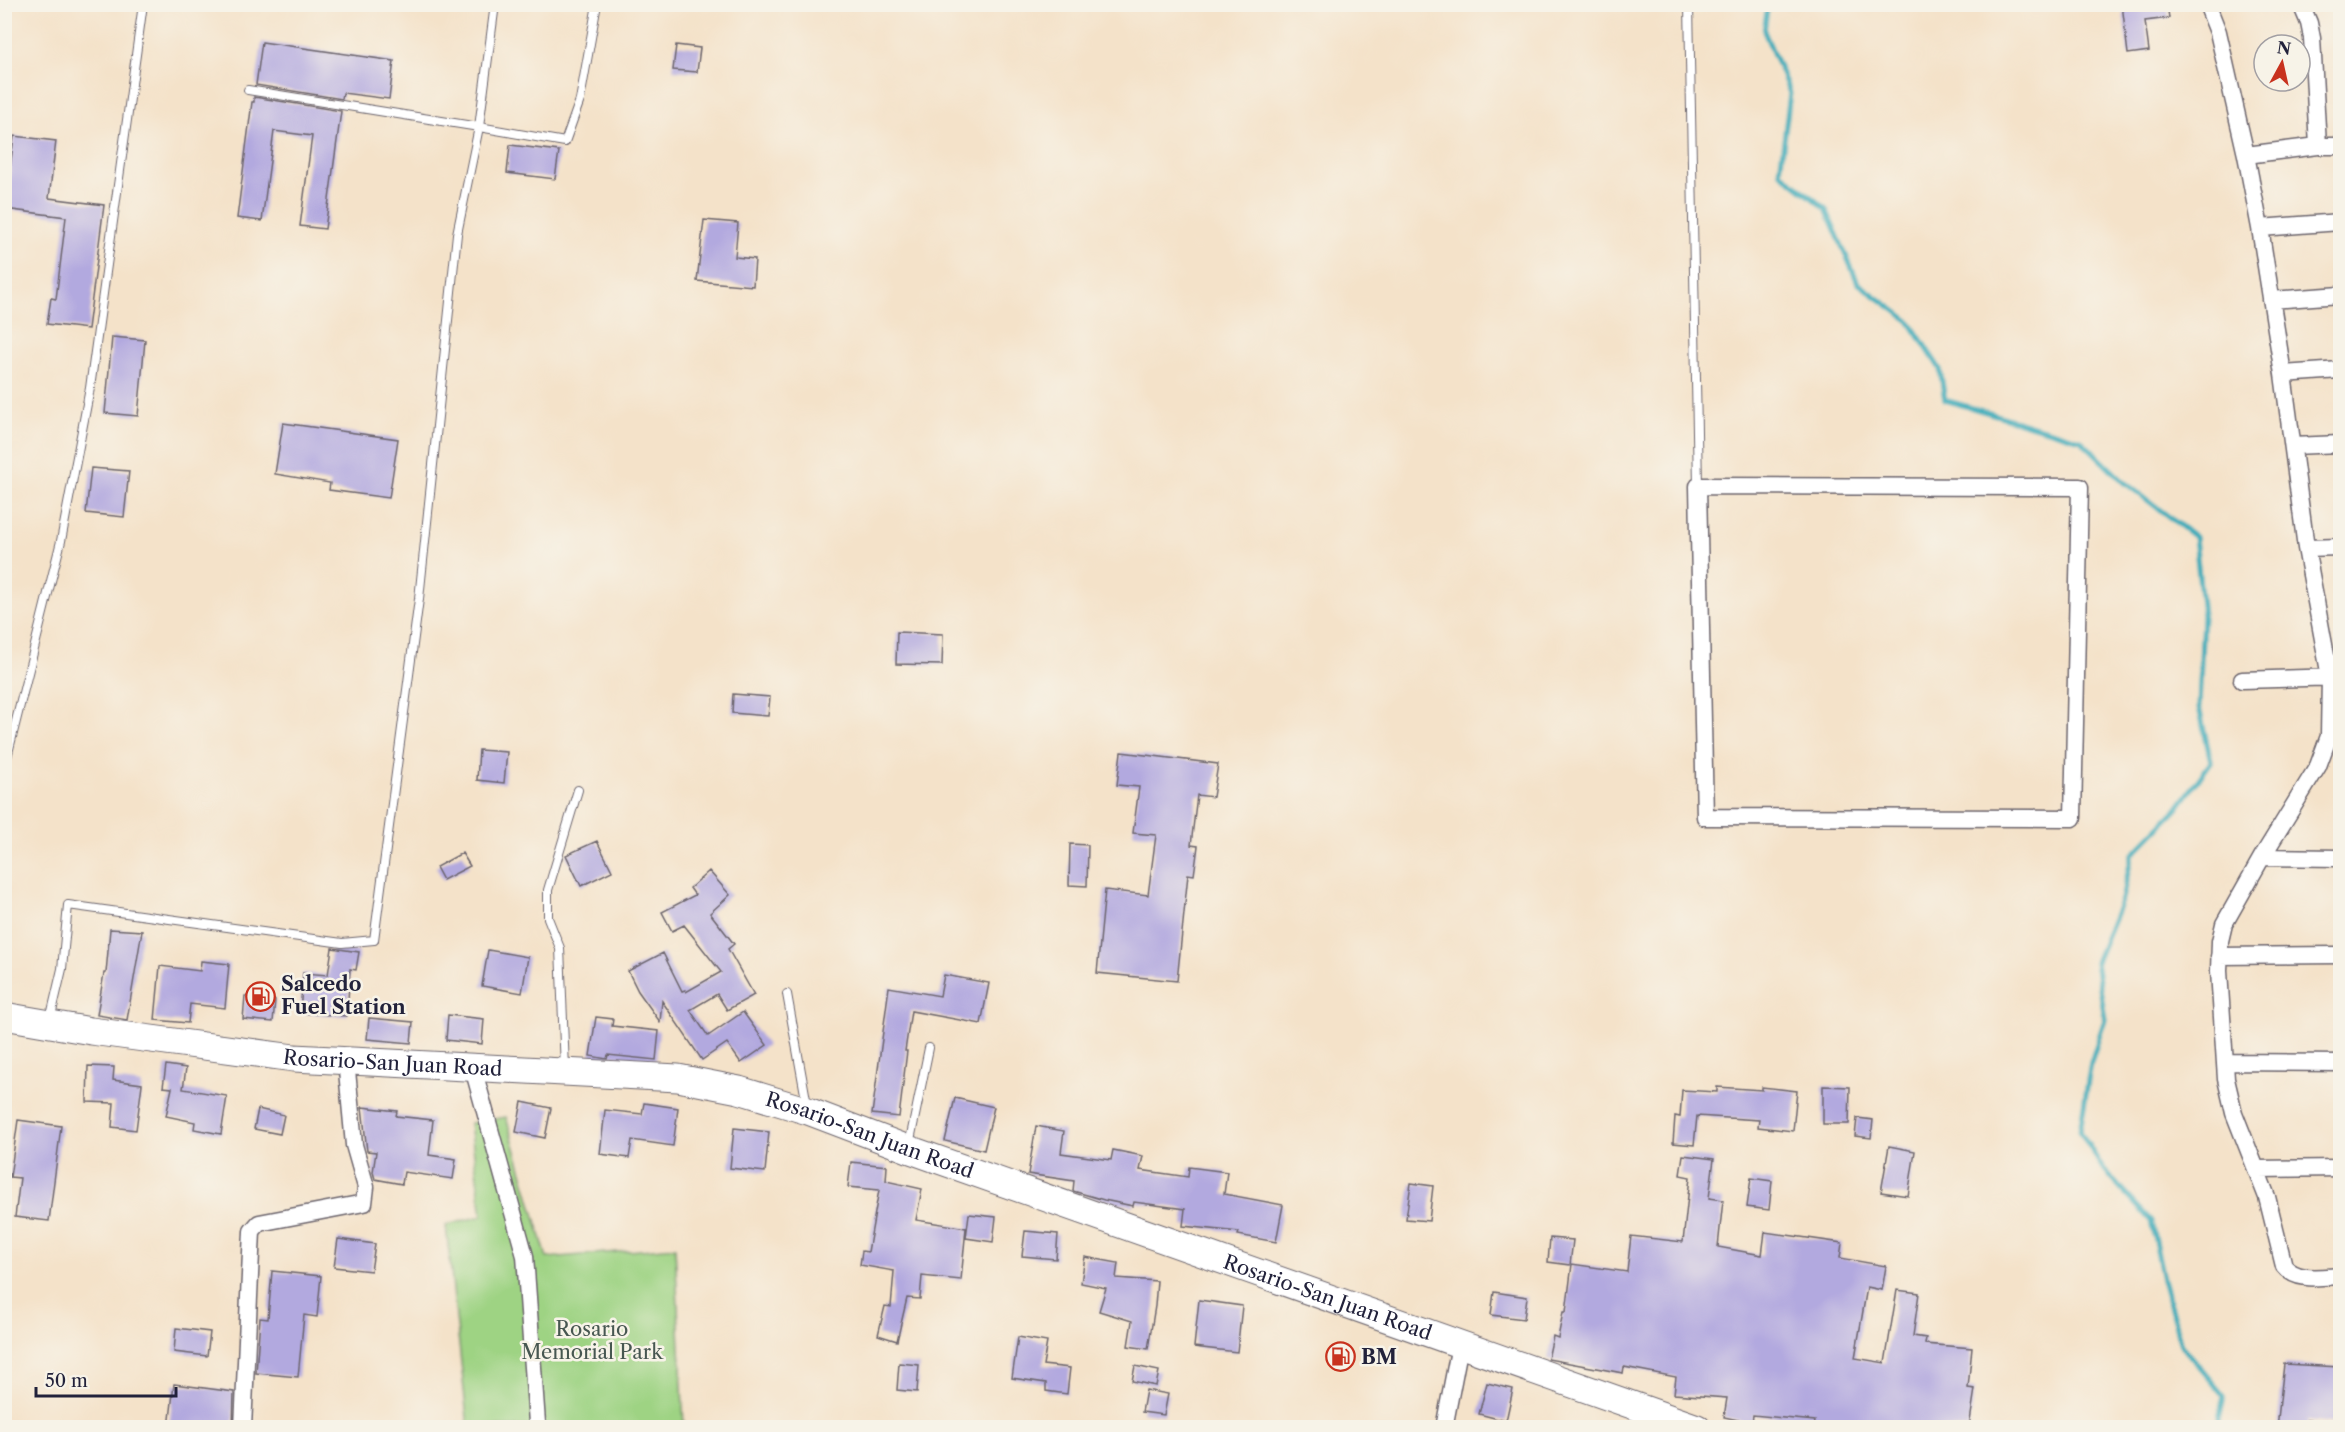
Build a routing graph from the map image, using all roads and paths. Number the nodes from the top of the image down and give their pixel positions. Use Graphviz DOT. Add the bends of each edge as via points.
graph roads {
  1 [pos="143,4"];
  2 [pos="495,4"];
  3 [pos="597,4"];
  4 [pos="1689,4"];
  5 [pos="2207,4"];
  6 [pos="2301,4"];
  7 [pos="248,90"];
  8 [pos="479,127"];
  9 [pos="2318,146"];
  10 [pos="2340,146"];
  11 [pos="2246,155"];
  12 [pos="2340,222"];
  13 [pos="2260,228"];
  14 [pos="2340,295"];
  15 [pos="2271,300"];
  16 [pos="2340,370"];
  17 [pos="2283,374"];
  18 [pos="2340,444"];
  19 [pos="2293,446"];
  20 [pos="1698,486"];
  21 [pos="2340,547"];
  22 [pos="2306,548"];
  23 [pos="2335,677"];
  24 [pos="2242,680"];
  25 [pos="4,769"];
  26 [pos="578,790"];
  27 [pos="2262,857"];
  28 [pos="2340,858"];
  29 [pos="2340,955"];
  30 [pos="2219,956"];
  31 [pos="787,994"];
  32 [pos="4,1016"];
  33 [pos="49,1024"];
  34 [pos="929,1048"];
  35 [pos="346,1060"];
  36 [pos="2225,1062"];
  37 [pos="2340,1063"];
  38 [pos="473,1068"];
  39 [pos="565,1072"];
  40 [pos="808,1111"];
  41 [pos="908,1149"];
  42 [pos="2340,1168"];
  43 [pos="2258,1169"];
  44 [pos="2340,1276"];
  45 [pos="1460,1345"];
  46 [pos="243,1428"];
  47 [pos="540,1428"];
  48 [pos="1444,1428"];
  49 [pos="1697,1428"];
  1 -- 25 [label="lane" via="90,388 61,541"];
  2 -- 8 [label="lane"];
  3 -- 8 [label="lane" via="580,100 565,142"];
  4 -- 20 [label="lane"];
  5 -- 11 [label="street" via="2218,32"];
  6 -- 9 [label="street" via="2312,38"];
  7 -- 8 [label="lane"];
  8 -- 33 [label="lane" via="457,234 419,599 374,939 342,942 68,905 62,969"];
  9 -- 10 [label="street"];
  9 -- 11 [label="street"];
  11 -- 13 [label="street"];
  12 -- 13 [label="street"];
  13 -- 15 [label="street"];
  14 -- 15 [label="street"];
  15 -- 17 [label="street"];
  16 -- 17 [label="street"];
  17 -- 19 [label="street"];
  18 -- 19 [label="street"];
  19 -- 22 [label="street"];
  20 -- 20 [label="street" via="1705,818 2073,818 2080,487"];
  21 -- 22 [label="street"];
  22 -- 23 [label="street"];
  23 -- 24 [label="street"];
  23 -- 27 [label="street" via="2328,736 2318,766"];
  26 -- 39 [label="lane" via="548,890 549,918 560,948"];
  27 -- 28 [label="street"];
  27 -- 30 [label="street" via="2224,924"];
  29 -- 30 [label="street"];
  30 -- 36 [label="street"];
  31 -- 40 [label="lane"];
  32 -- 33 [label="main road, Rosario-San Juan Road"];
  33 -- 35 [label="main road, Rosario-San Juan Road" via="284,1056"];
  34 -- 41 [label="lane"];
  35 -- 38 [label="main road, Rosario-San Juan Road"];
  35 -- 46 [label="street" via="354,1145 366,1187 364,1203 259,1223 252,1232"];
  36 -- 37 [label="street"];
  36 -- 43 [label="street" via="2234,1113"];
  38 -- 39 [label="main road, Rosario-San Juan Road"];
  38 -- 47 [label="street" via="525,1256"];
  39 -- 40 [label="main road, Rosario-San Juan Road" via="678,1078 739,1090"];
  40 -- 41 [label="main road, Rosario-San Juan Road"];
  41 -- 45 [label="main road, Rosario-San Juan Road"];
  42 -- 43 [label="street"];
  43 -- 44 [label="street" via="2284,1266 2301,1277"];
  45 -- 48 [label="street"];
  45 -- 49 [label="main road, Rosario-San Juan Road"];
}
